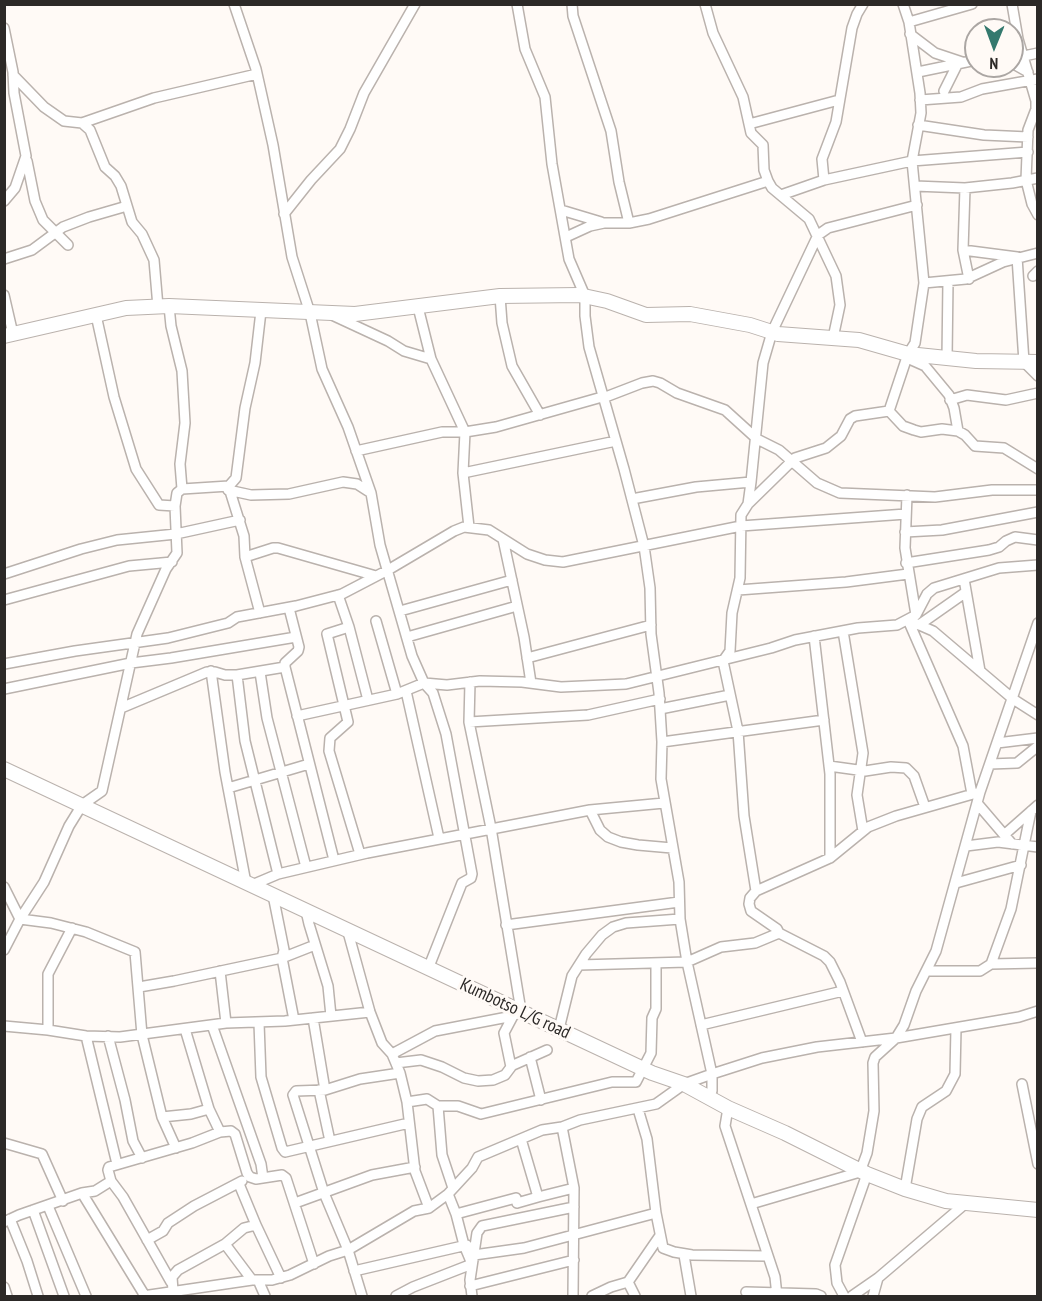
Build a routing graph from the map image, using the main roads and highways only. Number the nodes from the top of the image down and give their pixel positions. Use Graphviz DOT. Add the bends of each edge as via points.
graph roads {
  1 [pos="9,335"];
  2 [pos="1031,362"];
  3 [pos="4,769"];
  4 [pos="1038,1210"];
  1 -- 2 [label="main road" via="126,308 355,314 455,300 546,294 585,296 646,315 690,314 772,332 859,340 908,356"];
  3 -- 4 [label="main road, Kumbotso L/G road" via="517,1014 684,1084 864,1173 946,1201"];
}
